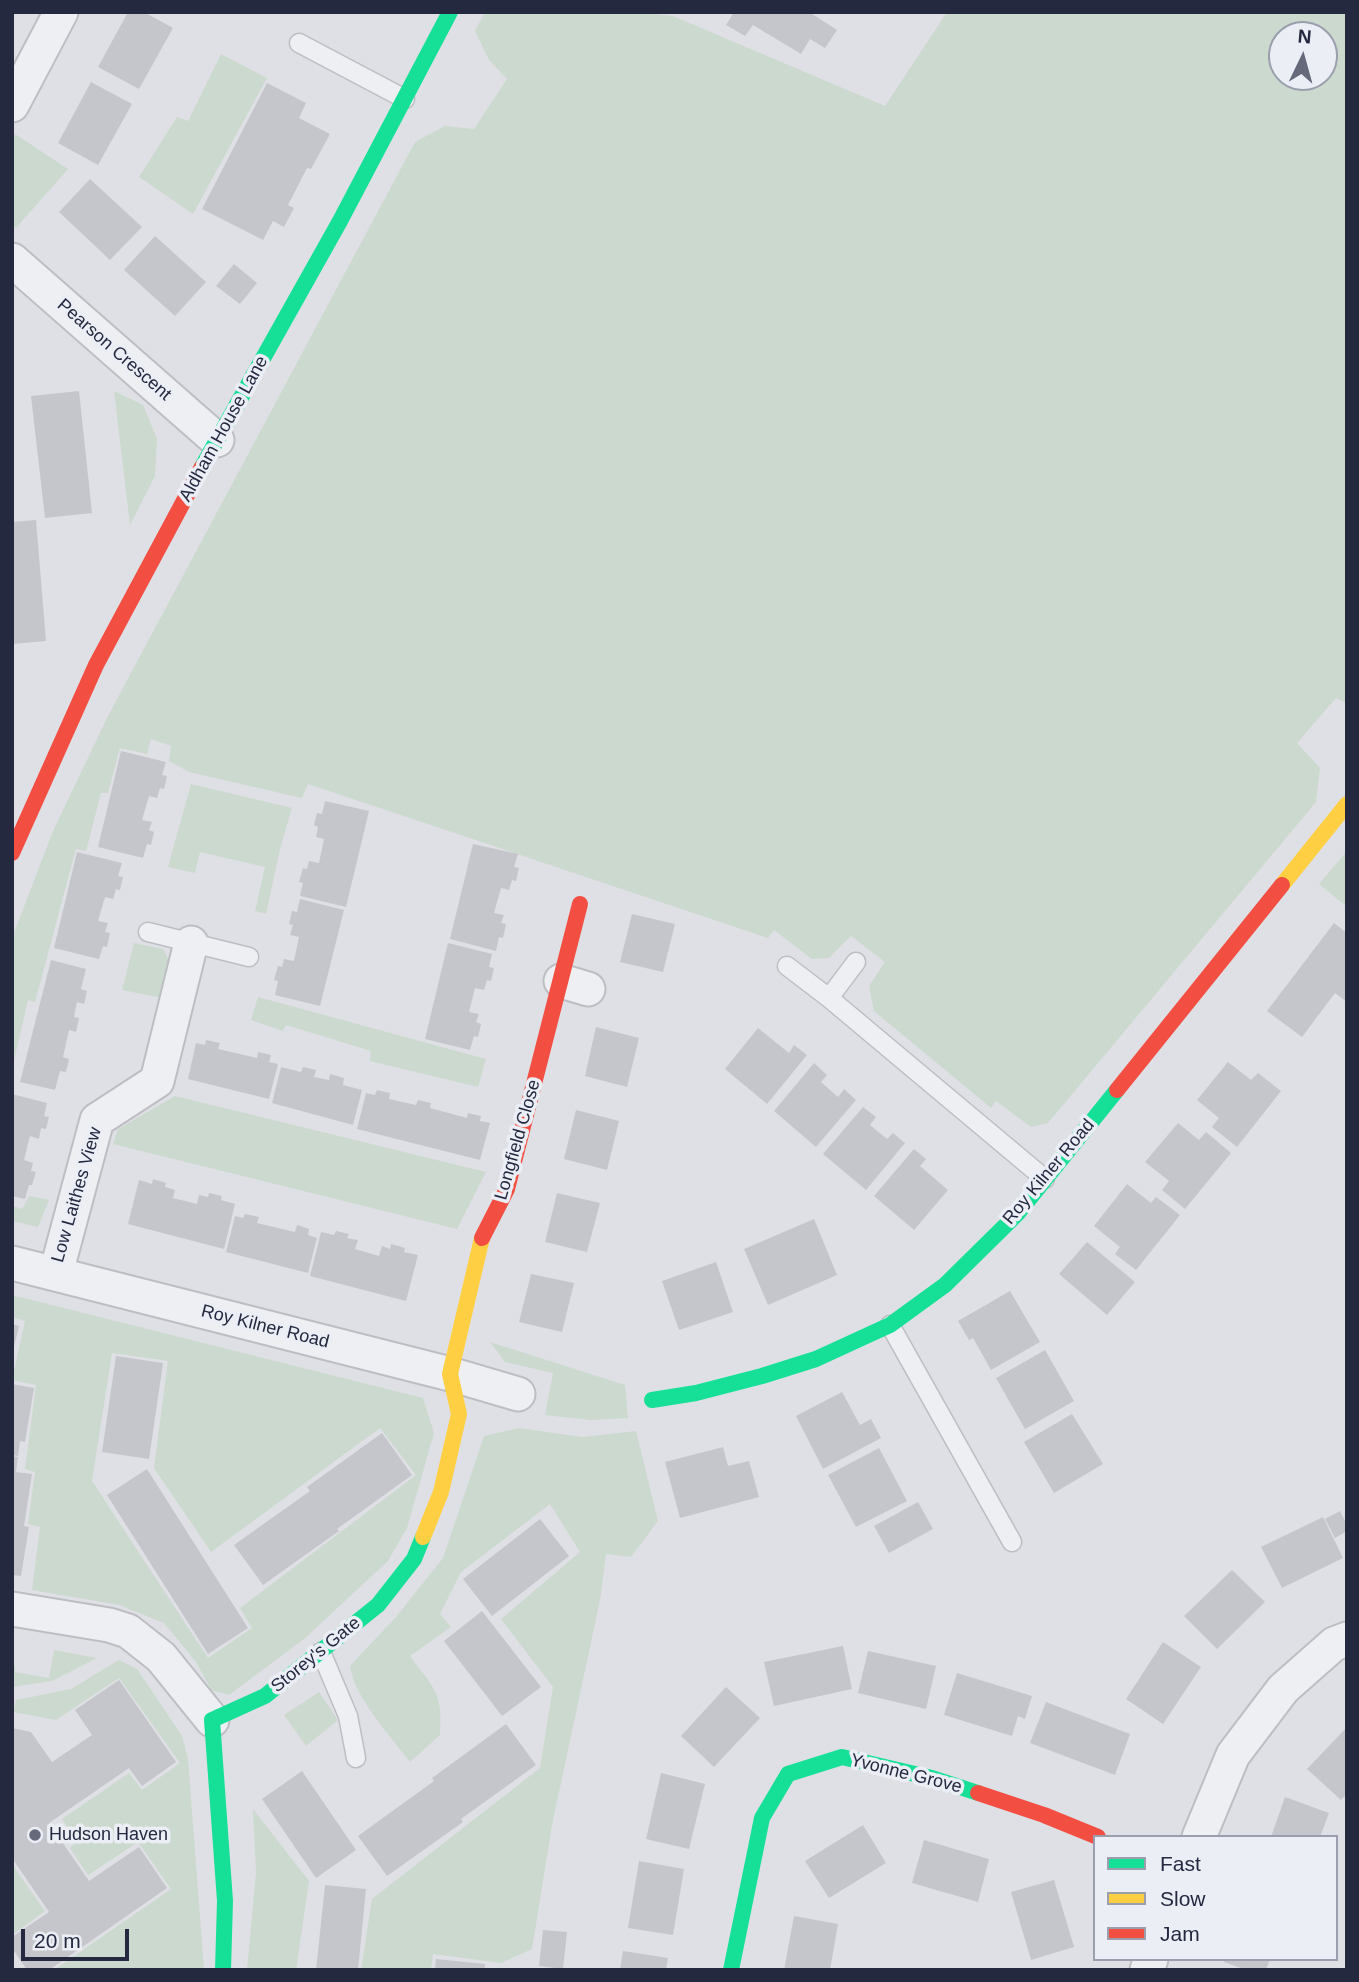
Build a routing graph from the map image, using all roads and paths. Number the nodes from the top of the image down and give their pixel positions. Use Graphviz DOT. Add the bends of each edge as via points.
graph roads {
  1 [pos="61,12"];
  2 [pos="450,12"];
  3 [pos="299,43"];
  4 [pos="405,99"];
  5 [pos="12,104"];
  6 [pos="12,260"];
  7 [pos="217,440"];
  8 [pos="1347,804"];
  9 [pos="12,853"];
  10 [pos="580,904"];
  11 [pos="148,932"];
  12 [pos="191,943"];
  13 [pos="249,957"];
  14 [pos="856,962"];
  15 [pos="787,966"];
  16 [pos="829,998"];
  17 [pos="1045,1179"];
  18 [pos="12,1263"];
  19 [pos="55,1273"];
  20 [pos="890,1325"];
  21 [pos="450,1374"];
  22 [pos="518,1394"];
  23 [pos="652,1400"];
  24 [pos="1012,1542"];
  25 [pos="12,1609"];
  26 [pos="1347,1639"];
  27 [pos="321,1652"];
  28 [pos="212,1720"];
  29 [pos="356,1758"];
  30 [pos="1093,1835"];
  31 [pos="1200,1835"];
  32 [pos="223,1970"];
  33 [pos="731,1970"];
  1 -- 5 [label="street"];
  2 -- 4 [label="street, Aldham House Lane"];
  3 -- 4 [label="lane"];
  4 -- 7 [label="street, Aldham House Lane"];
  6 -- 7 [label="street, Pearson Crescent"];
  7 -- 9 [label="street, Aldham House Lane" via="96,665"];
  8 -- 17 [label="street, Roy Kilner Road"];
  10 -- 21 [label="street, Longfield Close" via="575,985 507,1189 481,1240"];
  11 -- 12 [label="lane"];
  12 -- 13 [label="lane"];
  12 -- 19 [label="street, Low Laithes View" via="156,1082 97,1120"];
  14 -- 16 [label="lane"];
  15 -- 16 [label="lane"];
  16 -- 17 [label="lane"];
  17 -- 20 [label="street, Roy Kilner Road" via="1018,1213 945,1285"];
  18 -- 19 [label="street, Roy Kilner Road"];
  19 -- 21 [label="street, Roy Kilner Road"];
  20 -- 23 [label="street, Roy Kilner Road" via="816,1359 696,1393"];
  20 -- 24 [label="lane"];
  21 -- 22 [label="street, Roy Kilner Road"];
  21 -- 27 [label="street, Storey's Gate" via="459,1414 441,1492 414,1559 378,1605"];
  25 -- 28 [label="street" via="128,1631 161,1657"];
  26 -- 31 [label="street" via="1334,1644 1283,1689 1233,1755"];
  27 -- 28 [label="street, Storey's Gate" via="265,1696"];
  27 -- 29 [label="lane" via="348,1716"];
  28 -- 32 [label="street" via="225,1901"];
  30 -- 33 [label="street, Yvonne Grove" via="932,1778 842,1757 788,1774 761,1818"];
}
